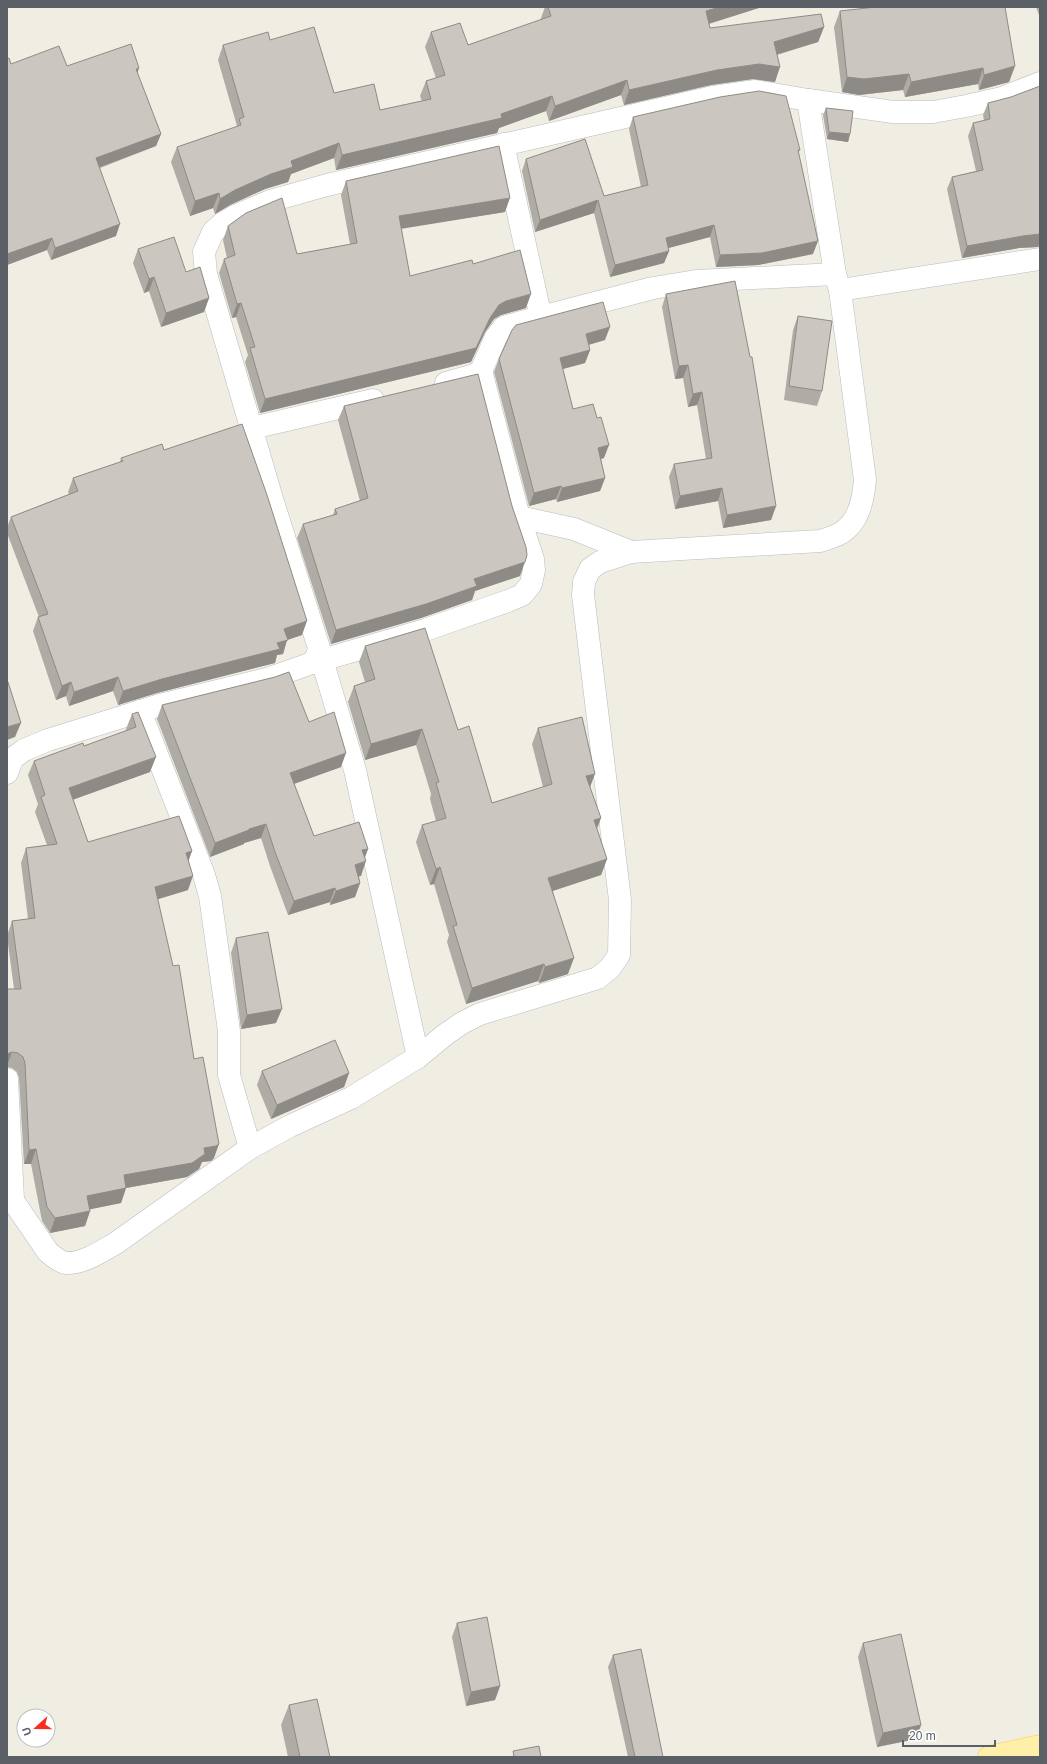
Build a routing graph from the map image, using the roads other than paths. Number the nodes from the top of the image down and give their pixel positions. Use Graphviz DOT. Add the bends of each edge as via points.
graph roads {
  1 [pos="1040,83"];
  2 [pos="808,100"];
  3 [pos="503,144"];
  4 [pos="1040,259"];
  5 [pos="837,282"];
  6 [pos="541,318"];
  7 [pos="481,371"];
  8 [pos="430,387"];
  9 [pos="391,396"];
  10 [pos="252,428"];
  11 [pos="518,517"];
  12 [pos="631,552"];
  13 [pos="317,661"];
  14 [pos="140,711"];
  15 [pos="7,773"];
  16 [pos="418,1057"];
  17 [pos="7,1079"];
  18 [pos="250,1148"];
  19 [pos="10,1196"];
  20 [pos="1040,1746"];
  21 [pos="989,1757"];
  1 -- 2 [label="street" via="1002,98 933,112 893,112"];
  2 -- 3 [label="street" via="755,90"];
  2 -- 5 [label="street"];
  3 -- 6 [label="street"];
  3 -- 10 [label="street" via="326,185 270,201 235,216 213,232 204,252 206,274"];
  4 -- 5 [label="street"];
  5 -- 6 [label="street" via="696,282 653,288"];
  5 -- 12 [label="street" via="865,480 863,502 854,520 841,533 820,542"];
  6 -- 7 [label="street" via="504,327 496,337"];
  7 -- 8 [label="street" via="474,376"];
  7 -- 11 [label="street"];
  9 -- 10 [label="street"];
  10 -- 13 [label="street" via="319,648"];
  11 -- 12 [label="street" via="574,529"];
  11 -- 13 [label="street" via="533,559 534,570 531,584 522,595 425,630"];
  12 -- 16 [label="street" via="600,562 590,569 584,582 583,595 620,900 619,955 610,968 598,978 480,1014 446,1034"];
  13 -- 14 [label="street" via="267,679"];
  13 -- 16 [label="street" via="355,770"];
  14 -- 15 [label="street" via="24,750 12,759"];
  14 -- 18 [label="street" via="210,896 229,1031 229,1075"];
  16 -- 18 [label="street" via="351,1098"];
  17 -- 19 [label="street"];
  18 -- 19 [label="street" via="116,1243 76,1262 66,1263 48,1252"];
  20 -- 21 [label="main road"];
}
